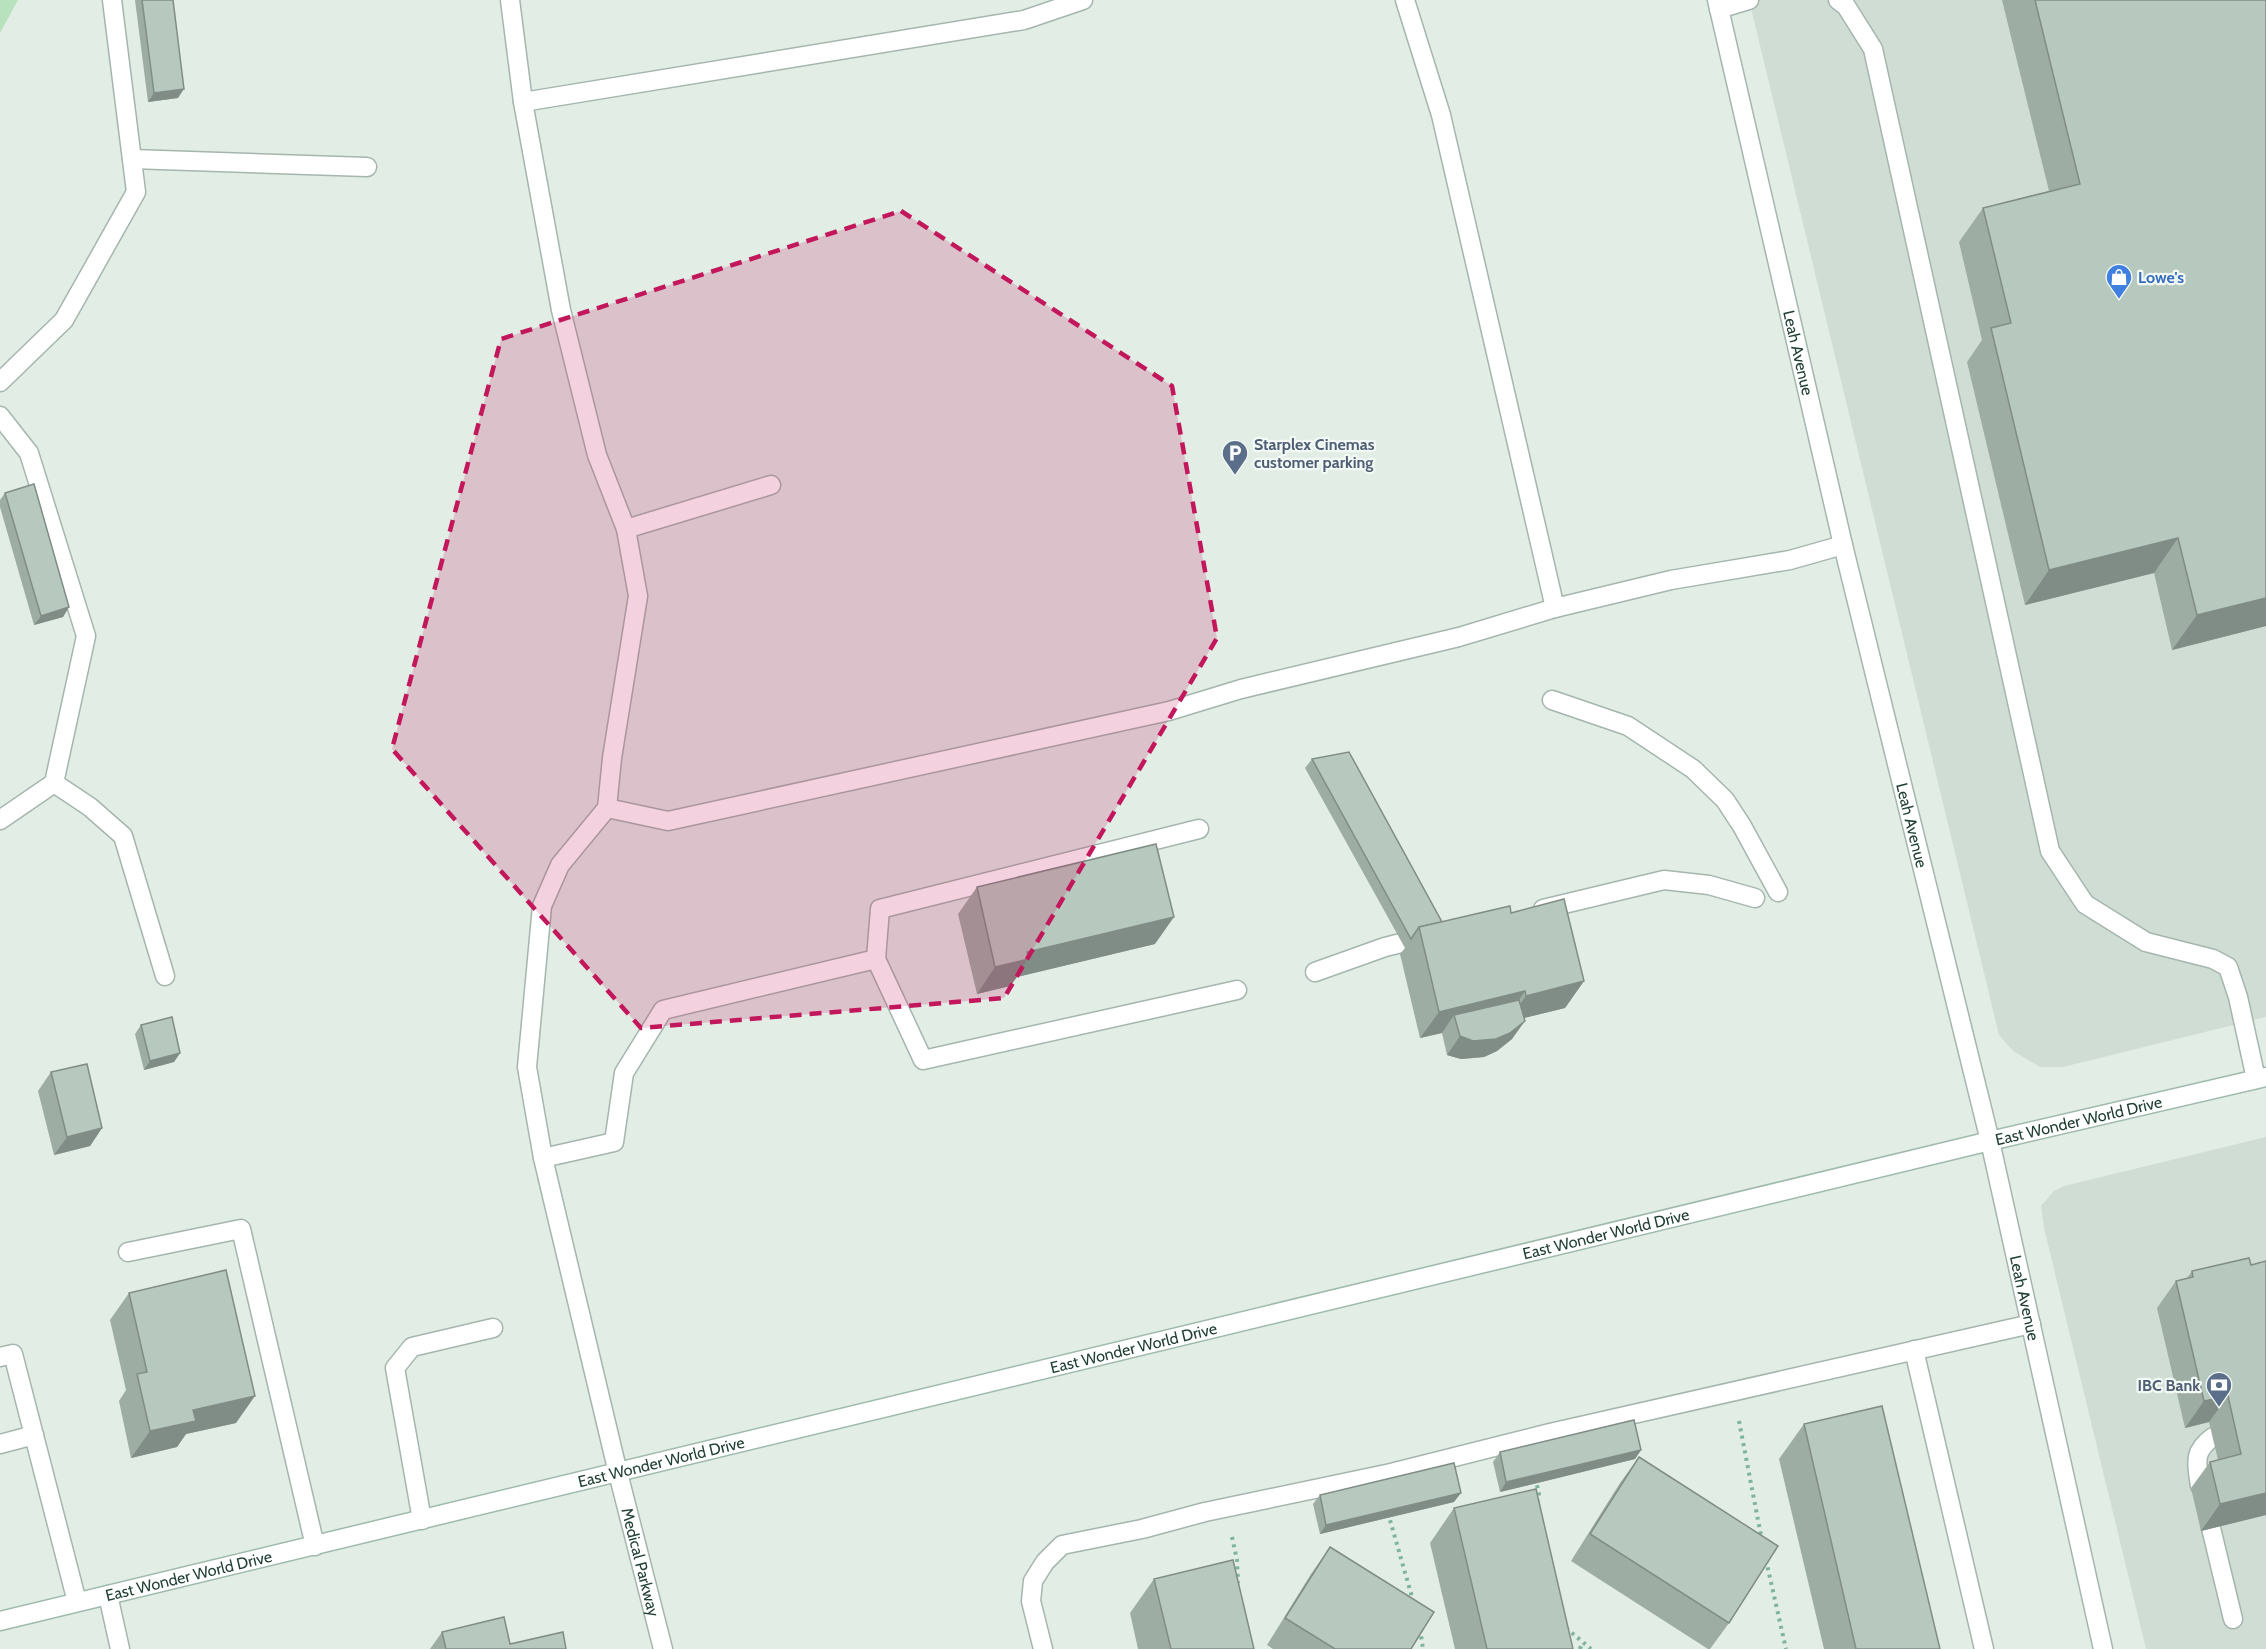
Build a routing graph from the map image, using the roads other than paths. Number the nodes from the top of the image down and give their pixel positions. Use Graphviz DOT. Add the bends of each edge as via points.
graph roads {
  1 [pos="112,0"];
  2 [pos="510,0"];
  3 [pos="1083,0"];
  4 [pos="1405,0"];
  5 [pos="1749,0"];
  6 [pos="1838,0"];
  7 [pos="1718,5"];
  8 [pos="523,102"];
  9 [pos="132,159"];
  10 [pos="367,166"];
  11 [pos="0,382"];
  12 [pos="0,416"];
  13 [pos="771,485"];
  14 [pos="626,529"];
  15 [pos="1844,545"];
  16 [pos="1555,608"];
  17 [pos="1552,700"];
  18 [pos="54,783"];
  19 [pos="608,808"];
  20 [pos="0,820"];
  21 [pos="1199,829"];
  22 [pos="1778,892"];
  23 [pos="1755,898"];
  24 [pos="1526,913"];
  25 [pos="1439,934"];
  26 [pos="876,959"];
  27 [pos="1316,972"];
  28 [pos="165,976"];
  29 [pos="1237,990"];
  30 [pos="2261,1078"];
  31 [pos="1990,1141"];
  32 [pos="543,1158"];
  33 [pos="128,1252"];
  34 [pos="2031,1324"];
  35 [pos="493,1328"];
  36 [pos="1914,1350"];
  37 [pos="0,1357"];
  38 [pos="34,1435"];
  39 [pos="2213,1437"];
  40 [pos="0,1444"];
  41 [pos="618,1473"];
  42 [pos="2200,1486"];
  43 [pos="422,1520"];
  44 [pos="2211,1528"];
  45 [pos="315,1546"];
  46 [pos="108,1595"];
  47 [pos="77,1602"];
  48 [pos="2233,1619"];
  49 [pos="0,1621"];
  50 [pos="120,1649"];
  51 [pos="663,1649"];
  52 [pos="1043,1649"];
  53 [pos="1984,1649"];
  54 [pos="2103,1649"];
  1 -- 9 [label="main road"];
  2 -- 8 [label="main road"];
  3 -- 8 [label="main road" via="1024,20"];
  4 -- 16 [label="main road" via="1442,116"];
  5 -- 7 [label="main road"];
  6 -- 30 [label="main road" via="1846,6 1873,49 2050,851 2085,904 2146,942 2228,967"];
  7 -- 15 [label="main road, Leah Avenue"];
  8 -- 14 [label="main road" via="561,310 597,455"];
  9 -- 10 [label="main road"];
  9 -- 11 [label="main road" via="136,192 64,320"];
  12 -- 18 [label="main road" via="29,453 86,636"];
  13 -- 14 [label="main road"];
  14 -- 19 [label="main road" via="638,596 612,758"];
  15 -- 16 [label="main road" via="1791,560 1671,580"];
  15 -- 31 [label="main road, Leah Avenue"];
  16 -- 19 [label="main road" via="1459,637 1241,689 1169,711 668,820"];
  17 -- 22 [label="main road" via="1628,726 1693,769 1725,800"];
  18 -- 20 [label="main road"];
  18 -- 28 [label="main road" via="123,836"];
  19 -- 32 [label="main road, Medical Parkway" via="560,865 542,906 527,1067"];
  21 -- 26 [label="main road" via="880,909"];
  23 -- 24 [label="main road" via="1709,885 1664,880"];
  25 -- 27 [label="main road" via="1385,946"];
  26 -- 29 [label="main road" via="922,1060"];
  26 -- 32 [label="main road" via="663,1010 624,1073 614,1142"];
  30 -- 31 [label="main road, East Wonder World Drive"];
  31 -- 34 [label="main road, Leah Avenue"];
  31 -- 41 [label="main road, East Wonder World Drive"];
  32 -- 41 [label="main road, Medical Parkway"];
  33 -- 45 [label="main road" via="241,1229"];
  34 -- 36 [label="main road"];
  34 -- 54 [label="main road, Leah Avenue"];
  35 -- 43 [label="main road" via="412,1347 395,1368"];
  36 -- 52 [label="main road" via="1062,1545 1033,1581 1031,1601"];
  36 -- 53 [label="main road"];
  37 -- 38 [label="main road" via="13,1354"];
  38 -- 40 [label="main road"];
  38 -- 47 [label="main road"];
  39 -- 42 [label="main road" via="2196,1458"];
  41 -- 43 [label="main road, East Wonder World Drive"];
  41 -- 51 [label="main road, Medical Parkway"];
  43 -- 45 [label="main road, East Wonder World Drive"];
  44 -- 48 [label="main road"];
  45 -- 46 [label="main road, East Wonder World Drive"];
  46 -- 47 [label="main road, East Wonder World Drive"];
  46 -- 50 [label="main road"];
  47 -- 49 [label="main road, East Wonder World Drive"];
}
